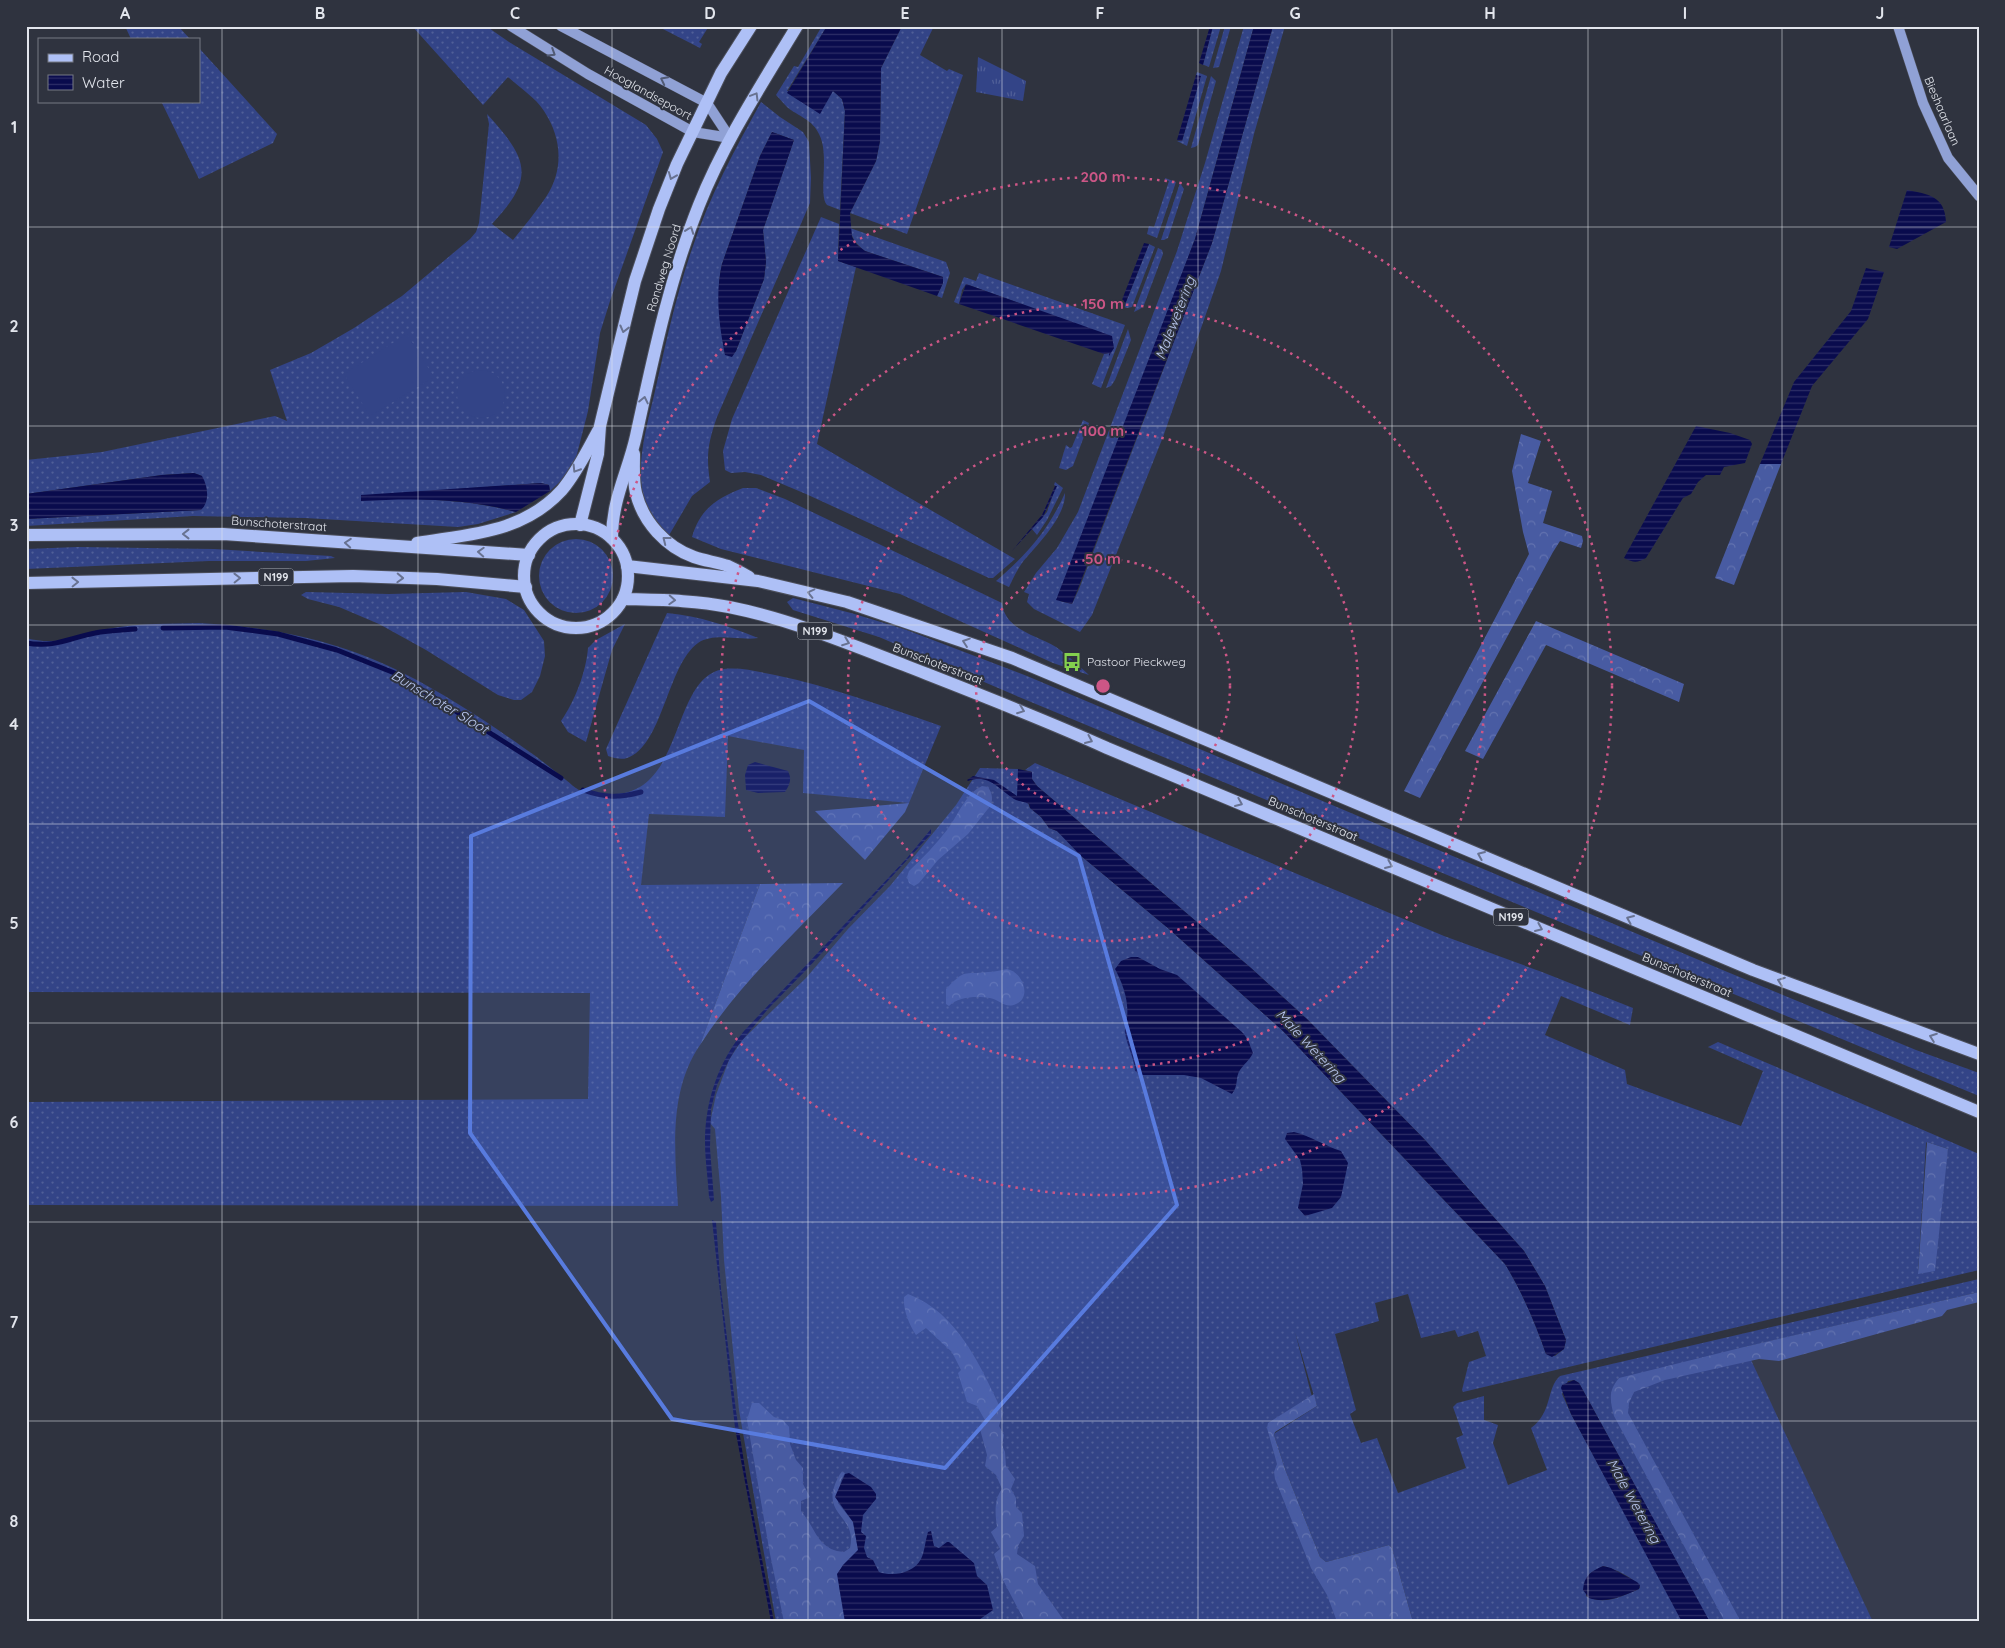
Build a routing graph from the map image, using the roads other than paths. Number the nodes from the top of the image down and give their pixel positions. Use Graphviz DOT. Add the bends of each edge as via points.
graph roads {
  1 [pos="511,26"];
  2 [pos="561,26"];
  3 [pos="752,26"];
  4 [pos="798,26"];
  5 [pos="1898,26"];
  6 [pos="707,103"];
  7 [pos="693,132"];
  8 [pos="730,138"];
  9 [pos="1979,196"];
  10 [pos="600,426"];
  11 [pos="633,448"];
  12 [pos="580,524"];
  13 [pos="26,535"];
  14 [pos="612,538"];
  15 [pos="396,547"];
  16 [pos="529,555"];
  17 [pos="627,566"];
  18 [pos="758,581"];
  19 [pos="26,582"];
  20 [pos="526,587"];
  21 [pos="623,598"];
  22 [pos="1979,1054"];
  23 [pos="1979,1112"];
  1 -- 7 [label="street, Hooglandsepoort, one-way" via="588,74"];
  6 -- 2 [label="street, Hooglandsepoort, one-way"];
  3 -- 6 [label="main road, Rondweg Noord" via="721,74"];
  8 -- 4 [label="main road, Rondweg Noord, one-way"];
  5 -- 9 [label="street, Bieshaarlaan" via="1922,103 1948,158"];
  6 -- 7 [label="main road, Rondweg Noord"];
  6 -- 8 [label="street, Hooglandsepoort"];
  7 -- 8 [label="street, Hooglandsepoort"];
  7 -- 10 [label="main road, Rondweg Noord, one-way" via="659,209 635,282"];
  11 -- 8 [label="main road, Rondweg Noord, one-way" via="669,293 699,205"];
  10 -- 12 [label="main road, Rondweg Noord" via="598,454"];
  10 -- 15 [label="main road, one-way" via="562,490 534,514 496,529"];
  11 -- 14 [label="main road, Rondweg Noord" via="619,489"];
  18 -- 11 [label="main road, one-way" via="728,566 694,557 658,533 648,522 635,491"];
  12 -- 14 [label="main road"];
  12 -- 16 [label="main road" via="549,532"];
  15 -- 13 [label="main road, Bunschoterstraat, one-way" via="223,534"];
  14 -- 17 [label="main road" via="622,551"];
  16 -- 15 [label="main road, Bunschoterstraat, one-way"];
  16 -- 20 [label="main road" via="525,568"];
  17 -- 18 [label="main road"];
  17 -- 21 [label="main road" via="628,580"];
  22 -- 18 [label="main road, one-way" via="1753,970 1012,658 847,602"];
  19 -- 20 [label="main road, N199, one-way" via="353,576"];
  20 -- 21 [label="main road" via="538,611 552,622 568,628 594,625 618,608"];
  21 -- 23 [label="main road, Bunschoterstraat / N199, one-way" via="730,607 783,620 831,637 1045,720"];
}
